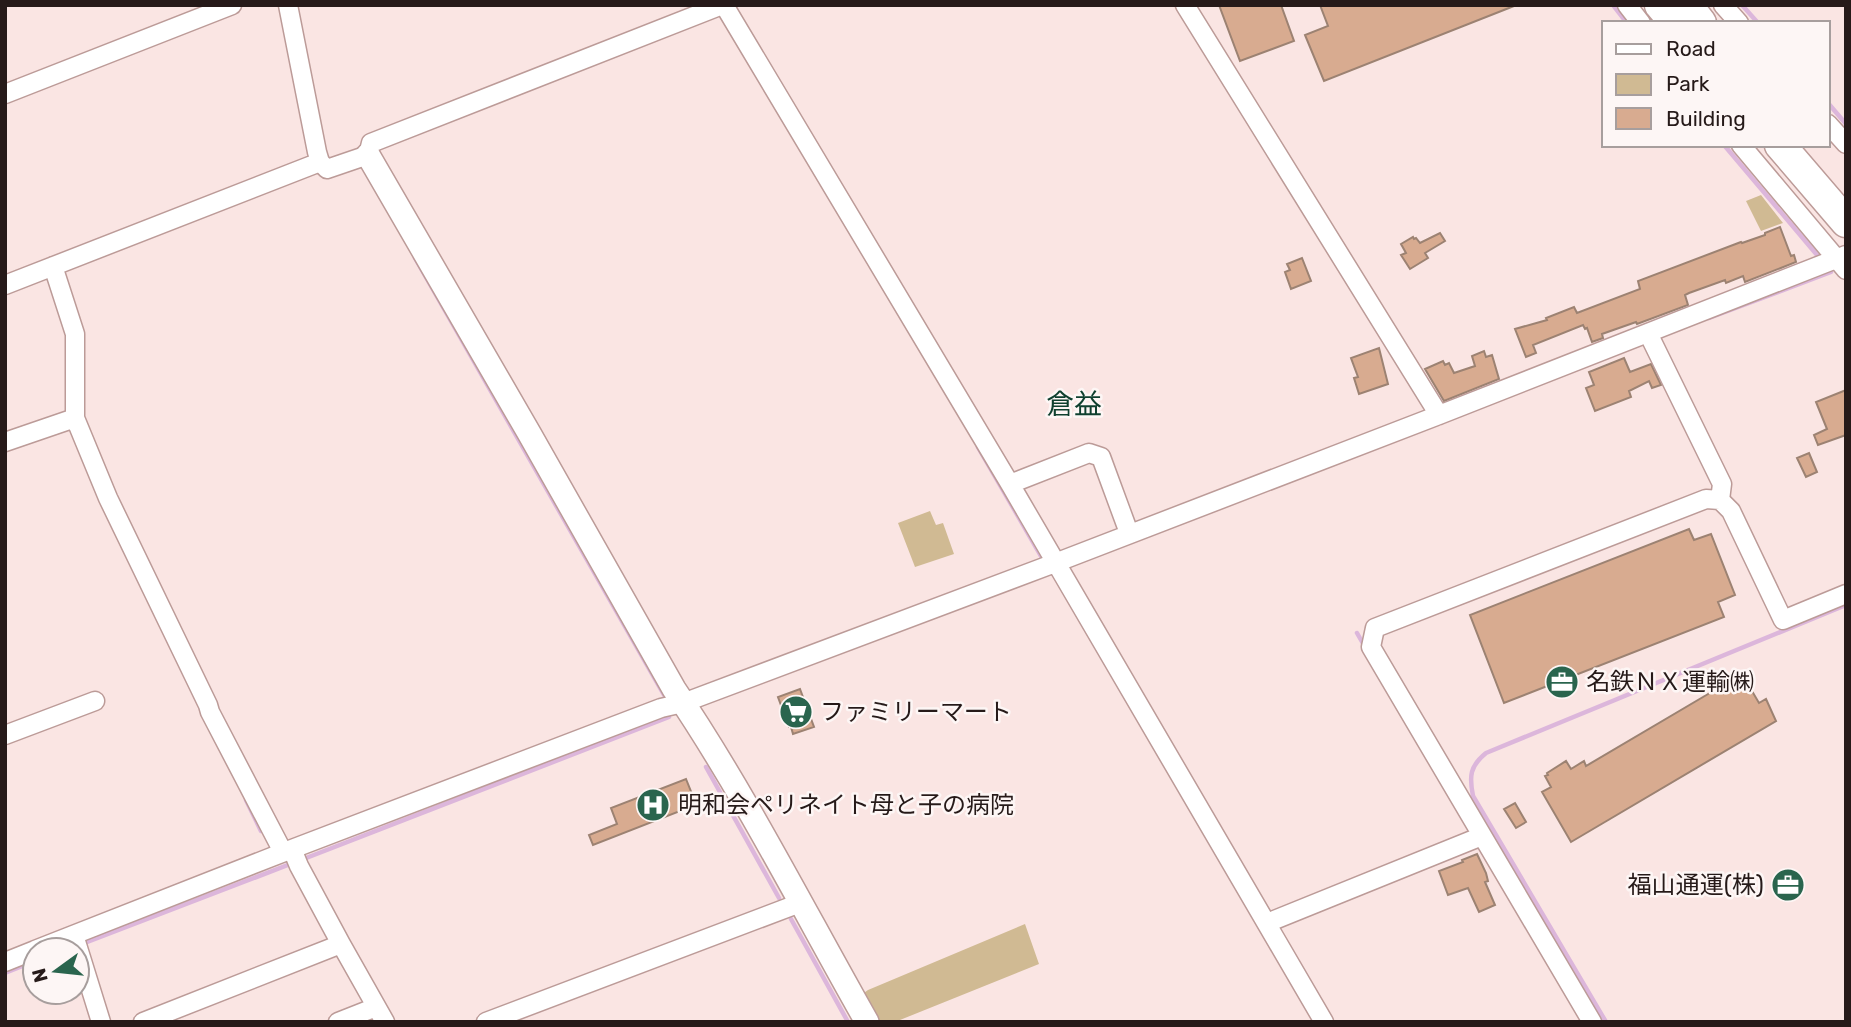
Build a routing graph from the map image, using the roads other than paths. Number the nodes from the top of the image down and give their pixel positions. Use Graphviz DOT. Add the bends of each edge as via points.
graph roads {
  1 [pos="232,5"];
  2 [pos="288,5"];
  3 [pos="723,5"];
  4 [pos="1185,5"];
  5 [pos="1627,5"];
  6 [pos="1660,5"];
  7 [pos="1687,5"];
  8 [pos="1723,5"];
  9 [pos="1639,21"];
  10 [pos="1673,21"];
  11 [pos="1700,21"];
  12 [pos="1737,21"];
  13 [pos="5,94"];
  14 [pos="1830,126"];
  15 [pos="1846,144"];
  16 [pos="1743,147"];
  17 [pos="1782,147"];
  18 [pos="1808,147"];
  19 [pos="368,155"];
  20 [pos="320,162"];
  21 [pos="1846,192"];
  22 [pos="1846,222"];
  23 [pos="1842,261"];
  24 [pos="53,266"];
  25 [pos="5,285"];
  26 [pos="1650,338"];
  27 [pos="1440,415"];
  28 [pos="75,418"];
  29 [pos="5,442"];
  30 [pos="1010,484"];
  31 [pos="1720,500"];
  32 [pos="1129,533"];
  33 [pos="1057,566"];
  34 [pos="1846,594"];
  35 [pos="95,701"];
  36 [pos="683,703"];
  37 [pos="5,734"];
  38 [pos="1482,836"];
  39 [pos="292,856"];
  40 [pos="800,903"];
  41 [pos="1267,923"];
  42 [pos="91,936"];
  43 [pos="336,945"];
  44 [pos="91,990"];
  45 [pos="375,1012"];
  46 [pos="101,1022"];
  47 [pos="143,1022"];
  48 [pos="338,1022"];
  49 [pos="486,1022"];
  50 [pos="867,1022"];
  51 [pos="1324,1022"];
  52 [pos="1592,1022"];
  1 -- 13 [label="street"];
  2 -- 20 [label="street"];
  3 -- 19 [label="street" via="371,143"];
  3 -- 30 [label="street"];
  4 -- 27 [label="street"];
  5 -- 9 [label="street"];
  6 -- 10 [label="highway"];
  7 -- 11 [label="highway"];
  8 -- 12 [label="street"];
  14 -- 15 [label="street"];
  16 -- 23 [label="street"];
  17 -- 22 [label="highway"];
  18 -- 21 [label="highway"];
  19 -- 20 [label="street" via="327,169"];
  19 -- 36 [label="street"];
  20 -- 24 [label="street"];
  23 -- 26 [label="street"];
  24 -- 25 [label="street"];
  24 -- 28 [label="street" via="75,334"];
  26 -- 27 [label="street"];
  26 -- 31 [label="street" via="1721,484"];
  27 -- 32 [label="street"];
  28 -- 29 [label="street"];
  28 -- 39 [label="street" via="210,712"];
  30 -- 32 [label="street" via="1089,453 1101,457"];
  30 -- 33 [label="street"];
  31 -- 34 [label="street" via="1731,511 1783,620"];
  31 -- 38 [label="street" via="1706,499 1375,628 1371,647"];
  32 -- 33 [label="street"];
  33 -- 36 [label="street"];
  33 -- 41 [label="street"];
  35 -- 37 [label="street"];
  36 -- 39 [label="street"];
  36 -- 40 [label="street"];
  38 -- 41 [label="street"];
  38 -- 52 [label="street"];
  39 -- 42 [label="street"];
  39 -- 43 [label="street"];
  40 -- 49 [label="street"];
  40 -- 50 [label="street"];
  41 -- 51 [label="street"];
  43 -- 45 [label="street"];
  43 -- 47 [label="street"];
  44 -- 46 [label="street"];
  45 -- 48 [label="street"];
}
